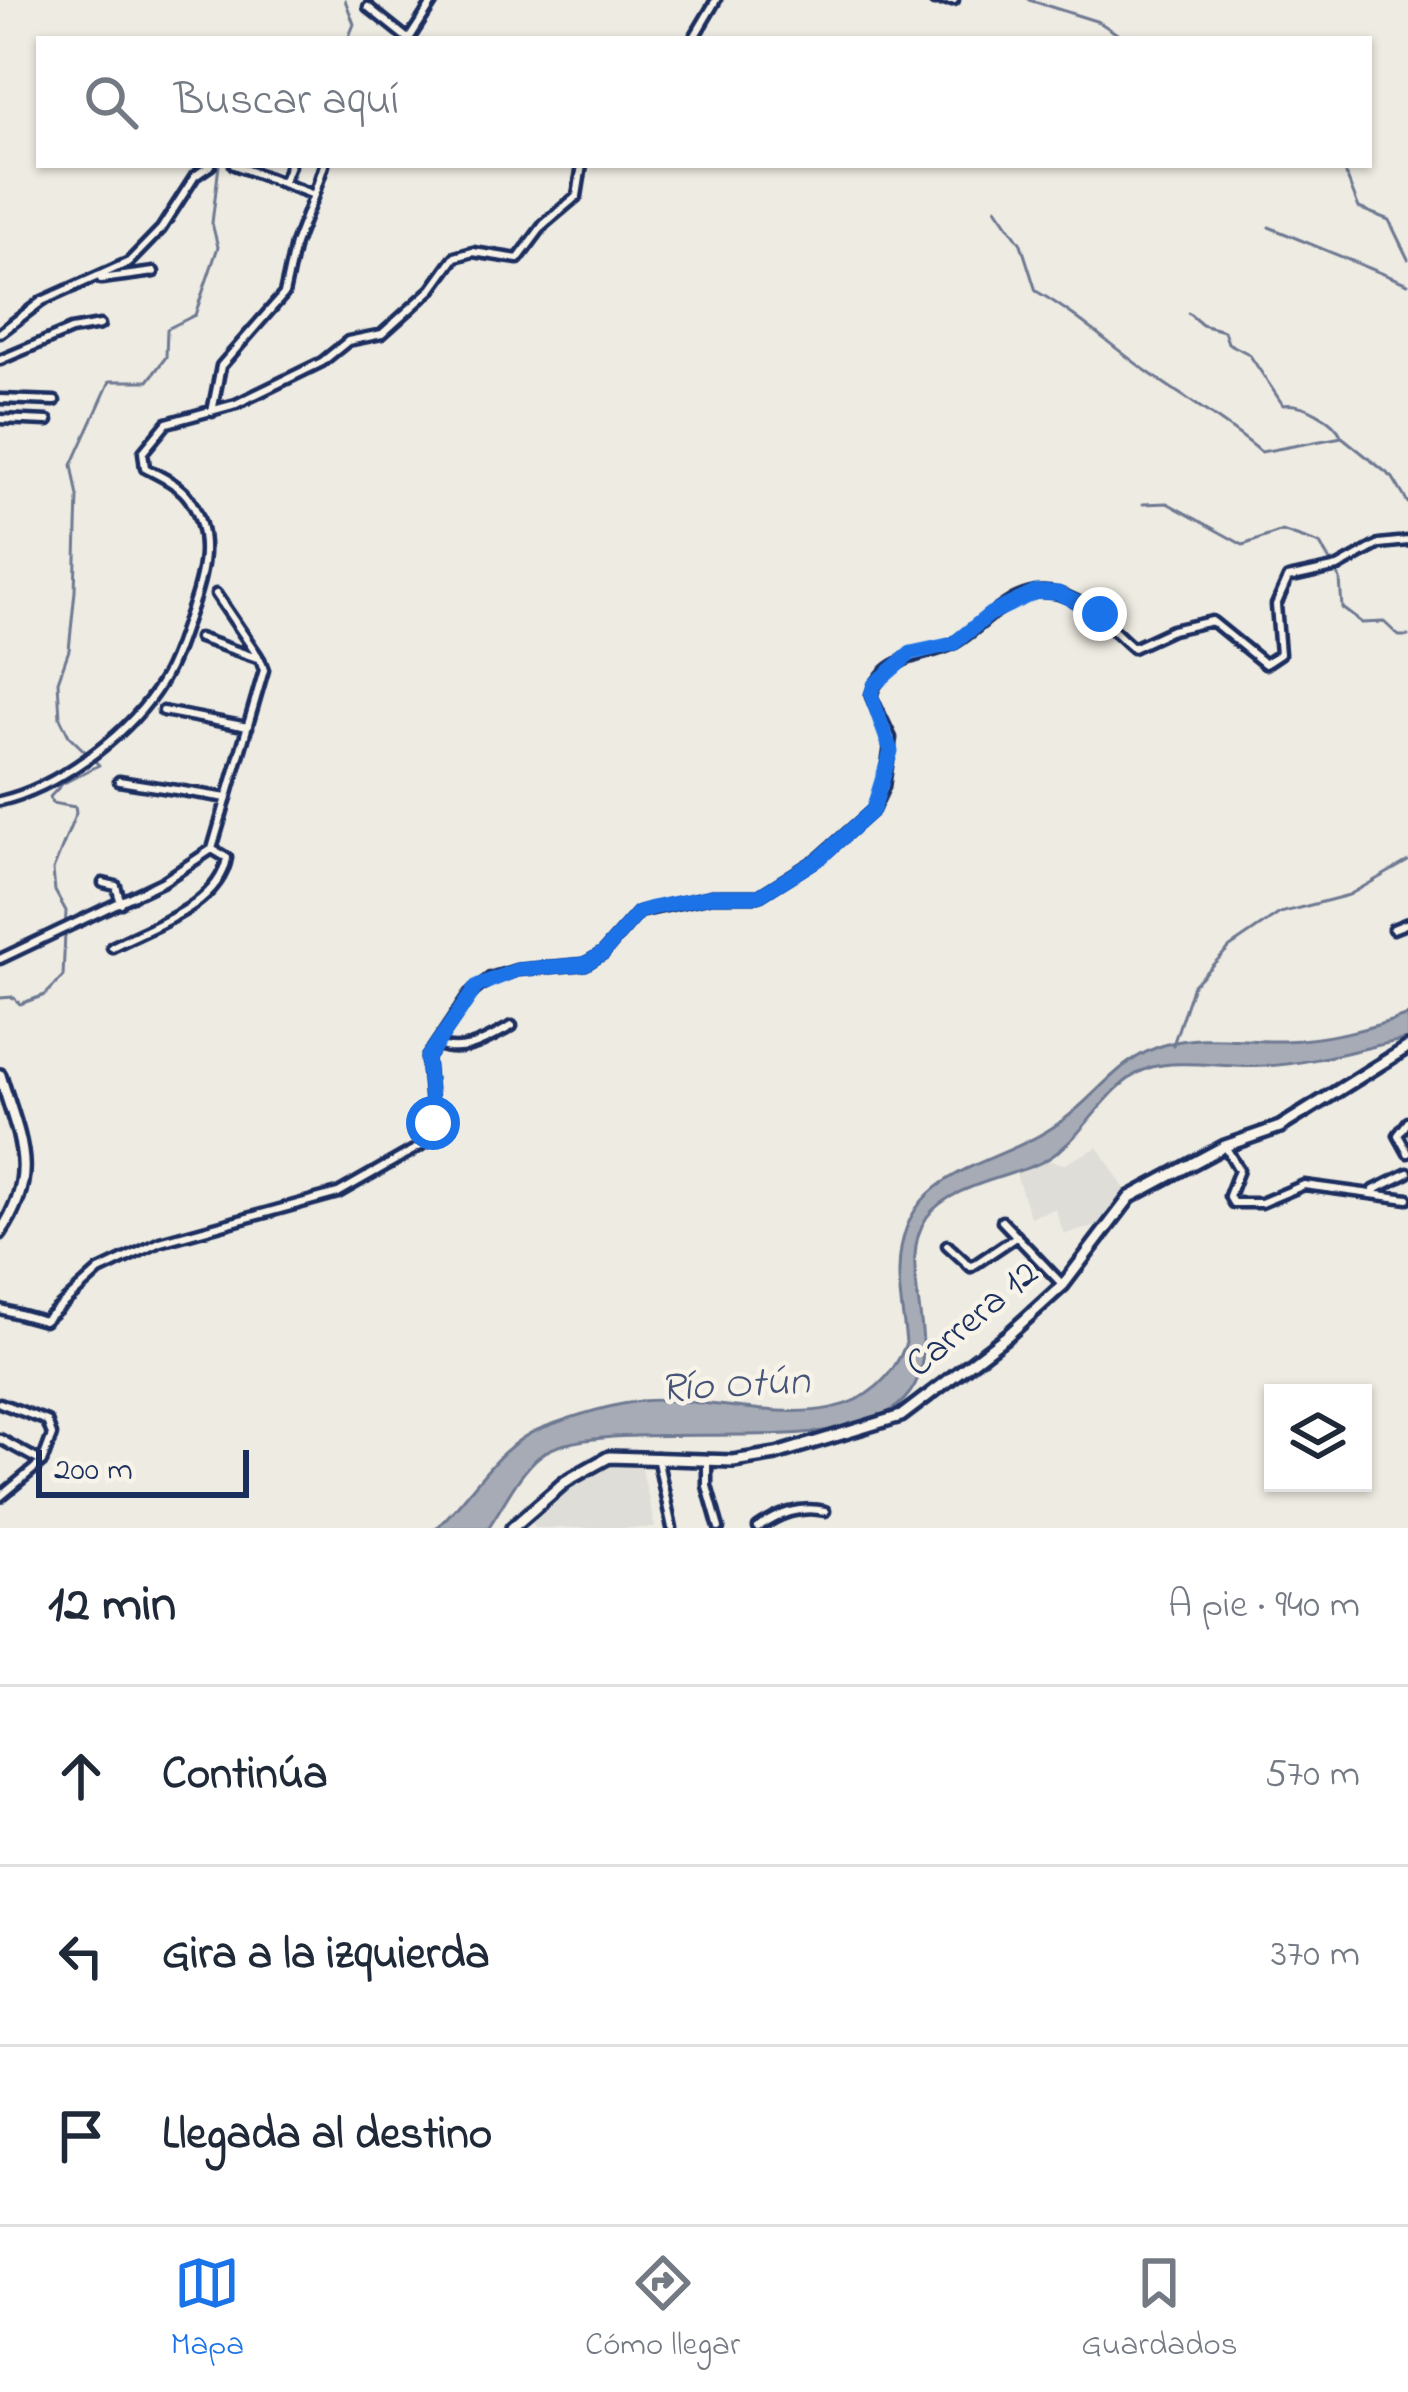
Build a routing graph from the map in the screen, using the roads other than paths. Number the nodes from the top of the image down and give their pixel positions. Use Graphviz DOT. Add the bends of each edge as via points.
graph roads {
  1 [pos="434,0"];
  2 [pos="716,0"];
  3 [pos="934,0"];
  4 [pos="954,0"];
  5 [pos="368,7"];
  6 [pos="405,36"];
  7 [pos="411,36"];
  8 [pos="695,36"];
  9 [pos="207,168"];
  10 [pos="242,168"];
  11 [pos="289,168"];
  12 [pos="323,168"];
  13 [pos="582,168"];
  14 [pos="283,183"];
  15 [pos="314,195"];
  16 [pos="154,272"];
  17 [pos="86,281"];
  18 [pos="100,325"];
  19 [pos="0,333"];
  20 [pos="0,360"];
  21 [pos="0,398"];
  22 [pos="55,400"];
  23 [pos="212,414"];
  24 [pos="0,419"];
  25 [pos="48,421"];
  26 [pos="1408,541"];
  27 [pos="216,594"];
  28 [pos="199,638"];
  29 [pos="260,658"];
  30 [pos="163,711"];
  31 [pos="248,727"];
  32 [pos="119,782"];
  33 [pos="227,798"];
  34 [pos="0,801"];
  35 [pos="212,849"];
  36 [pos="103,883"];
  37 [pos="121,903"];
  38 [pos="1408,923"];
  39 [pos="1393,929"];
  40 [pos="112,946"];
  41 [pos="0,959"];
  42 [pos="512,1026"];
  43 [pos="437,1044"];
  44 [pos="1408,1047"];
  45 [pos="0,1075"];
  46 [pos="1408,1121"];
  47 [pos="1225,1146"];
  48 [pos="1408,1153"];
  49 [pos="1408,1173"];
  50 [pos="1373,1191"];
  51 [pos="1408,1199"];
  52 [pos="1002,1221"];
  53 [pos="0,1233"];
  54 [pos="1016,1236"];
  55 [pos="947,1245"];
  56 [pos="1064,1286"];
  57 [pos="0,1310"];
  58 [pos="0,1403"];
  59 [pos="0,1439"];
  60 [pos="657,1456"];
  61 [pos="707,1460"];
  62 [pos="42,1462"];
  63 [pos="0,1497"];
  64 [pos="825,1511"];
  65 [pos="512,1528"];
  66 [pos="672,1528"];
  67 [pos="719,1528"];
  68 [pos="758,1528"];
  1 -- 7 [label="street"];
  2 -- 8 [label="street"];
  3 -- 4 [label="street"];
  5 -- 6 [label="street"];
  9 -- 17 [label="street" via="129,262"];
  10 -- 14 [label="street"];
  11 -- 14 [label="street"];
  12 -- 15 [label="street"];
  13 -- 23 [label="street" via="577,196 518,259 455,257 433,289 382,334 348,341 322,362"];
  14 -- 15 [label="street"];
  15 -- 23 [label="street" via="284,294 221,366"];
  16 -- 17 [label="street"];
  17 -- 19 [label="street"];
  18 -- 20 [label="street"];
  21 -- 22 [label="street"];
  23 -- 34 [label="street" via="167,424 143,452 146,468 190,497 206,543 201,583 156,692 98,749 26,795"];
  24 -- 25 [label="street"];
  26 -- 43 [label="street" via="1379,544 1282,585 1280,654 1265,664 1212,621 1132,648 1100,614 1058,593 1036,592 953,644 911,653 871,695 891,738 884,787 873,810 820,858 759,896 712,896 639,912 585,964 490,979 469,995"];
  27 -- 29 [label="street"];
  28 -- 29 [label="street"];
  29 -- 31 [label="street"];
  30 -- 31 [label="street"];
  31 -- 33 [label="street"];
  32 -- 33 [label="street"];
  33 -- 35 [label="street"];
  35 -- 37 [label="street"];
  35 -- 40 [label="street" via="227,858 226,868 203,898"];
  36 -- 37 [label="street" via="121,887"];
  37 -- 41 [label="street"];
  38 -- 39 [label="street"];
  42 -- 43 [label="street" via="468,1047"];
  43 -- 57 [label="street" via="427,1058 432,1133 402,1158 338,1192 160,1242 100,1271 44,1321"];
  44 -- 47 [label="street, Carrera 12" via="1280,1126"];
  45 -- 53 [label="street" via="25,1176"];
  46 -- 48 [label="street" via="1398,1135"];
  47 -- 50 [label="street" via="1239,1169 1233,1203 1304,1185"];
  47 -- 56 [label="street, Carrera 12" via="1130,1197"];
  49 -- 50 [label="street"];
  50 -- 51 [label="street"];
  52 -- 54 [label="street"];
  54 -- 55 [label="street" via="968,1266"];
  54 -- 56 [label="street"];
  56 -- 61 [label="street, Carrera 12" via="901,1416 776,1454"];
  58 -- 62 [label="street" via="47,1421 52,1435"];
  59 -- 62 [label="street"];
  60 -- 61 [label="street, Carrera 12"];
  60 -- 65 [label="street, Carrera 12" via="596,1461"];
  60 -- 66 [label="street"];
  61 -- 67 [label="street"];
  62 -- 63 [label="street"];
  64 -- 68 [label="street" via="784,1513"];
}
